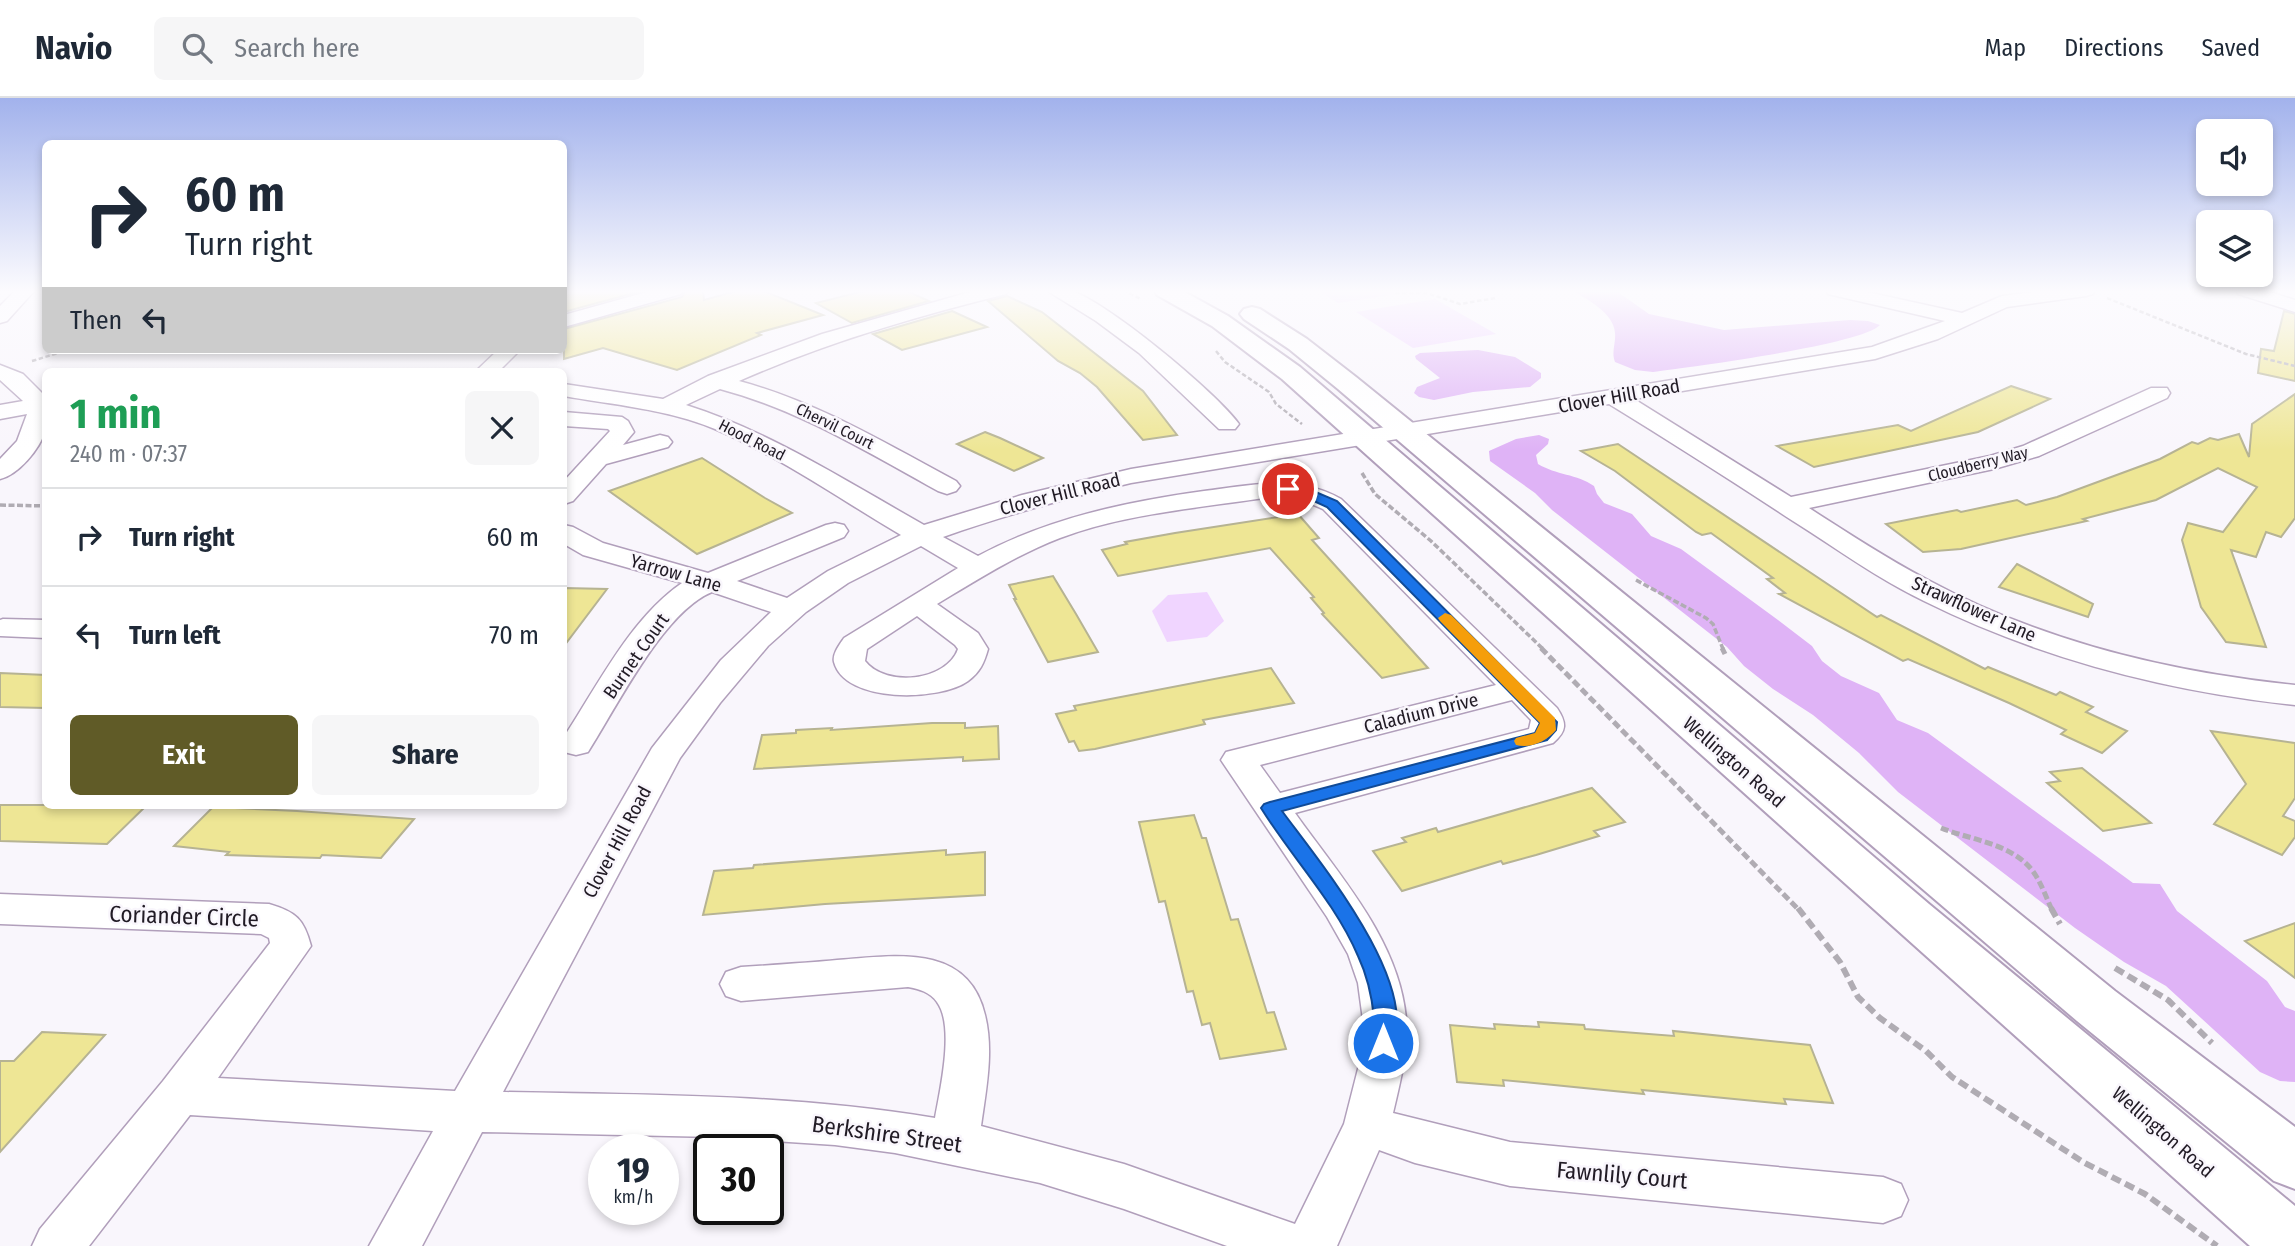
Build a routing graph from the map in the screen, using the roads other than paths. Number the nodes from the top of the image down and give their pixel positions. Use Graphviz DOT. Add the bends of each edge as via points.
graph roads {
  1 [pos="810,344"];
  2 [pos="1139,344"];
  3 [pos="1253,344"];
  4 [pos="1296,344"];
  5 [pos="1904,344"];
  6 [pos="505,354"];
  7 [pos="489,368"];
  8 [pos="0,371"];
  9 [pos="716,381"];
  10 [pos="567,390"];
  11 [pos="2159,393"];
  12 [pos="1614,397"];
  13 [pos="42,405"];
  14 [pos="666,406"];
  15 [pos="0,412"];
  16 [pos="567,419"];
  17 [pos="1227,424"];
  18 [pos="1406,432"];
  19 [pos="1352,441"];
  20 [pos="660,442"];
  21 [pos="598,459"];
  22 [pos="0,472"];
  23 [pos="947,486"];
  24 [pos="567,493"];
  25 [pos="1787,505"];
  26 [pos="835,531"];
  27 [pos="567,535"];
  28 [pos="924,536"];
  29 [pos="978,568"];
  30 [pos="709,583"];
  31 [pos="917,603"];
  32 [pos="791,609"];
  33 [pos="3,628"];
  34 [pos="42,629"];
  35 [pos="1518,689"];
  36 [pos="2295,695"];
  37 [pos="576,744"];
  38 [pos="1270,808"];
  39 [pos="0,909"];
  40 [pos="741,984"];
  41 [pos="179,1095"];
  42 [pos="469,1112"];
  43 [pos="1367,1125"];
  44 [pos="956,1142"];
  45 [pos="2295,1162"];
  46 [pos="1883,1200"];
  47 [pos="2278,1235"];
  48 [pos="58,1246"];
  49 [pos="395,1246"];
  50 [pos="1289,1246"];
  51 [pos="1311,1246"];
  1 -- 9 [label="street"];
  2 -- 17 [label="street"];
  3 -- 19 [label="main road, Wellington Road" via="1291,373"];
  4 -- 18 [label="main road"];
  5 -- 12 [label="street, Clover Hill Road" via="1875,353"];
  6 -- 7 [label="street"];
  8 -- 13 [label="street"];
  9 -- 14 [label="street"];
  9 -- 23 [label="street, Chervil Court" via="771,396 821,418"];
  10 -- 14 [label="street, Hood Road"];
  11 -- 25 [label="street, Cloudberry Way" via="2031,452"];
  12 -- 18 [label="street, Clover Hill Road"];
  12 -- 25 [label="street, Strawflower Lane"];
  13 -- 15 [label="street"];
  13 -- 22 [label="street" via="29,443"];
  14 -- 28 [label="street, Hood Road" via="744,434"];
  16 -- 21 [label="street" via="599,419 620,426 620,436"];
  18 -- 19 [label="street, Clover Hill Road"];
  18 -- 45 [label="main road" via="2095,1006"];
  19 -- 28 [label="street, Clover Hill Road" via="1071,489"];
  19 -- 47 [label="main road, Wellington Road" via="1861,872"];
  20 -- 21 [label="street"];
  21 -- 24 [label="street"];
  25 -- 36 [label="street, Strawflower Lane" via="1909,582 2002,624 2142,670 2205,684"];
  26 -- 30 [label="street, Burnet Court"];
  27 -- 30 [label="street, Yarrow Lane" via="593,549"];
  28 -- 29 [label="street"];
  28 -- 32 [label="street, Clover Hill Road" via="876,557"];
  29 -- 31 [label="street"];
  29 -- 35 [label="street" via="1040,536 1105,517 1270,489 1306,493 1332,504"];
  30 -- 32 [label="street, Yarrow Lane"];
  30 -- 37 [label="street, Burnet Court" via="691,590 671,607 641,643"];
  32 -- 42 [label="street, Clover Hill Road" via="710,691 664,755"];
  33 -- 34 [label="street"];
  35 -- 38 [label="street" via="1549,722 1541,736"];
  35 -- 38 [label="street, Caladium Drive" via="1238,760"];
  38 -- 43 [label="street, Caladium Drive" via="1342,908 1379,983 1385,1020 1381,1065"];
  39 -- 41 [label="street, Coriander Circle" via="250,917 269,919 287,930 292,946"];
  40 -- 44 [label="street" via="908,971 942,981 957,996 965,1017"];
  41 -- 42 [label="street"];
  41 -- 48 [label="street, Coriander Circle"];
  42 -- 44 [label="street, Berkshire Street" via="769,1118"];
  42 -- 49 [label="street, Clover Hill Road"];
  43 -- 46 [label="street, Fawnlily Court" via="1450,1152 1510,1164"];
  43 -- 51 [label="street, Caladium Drive"];
  44 -- 50 [label="street, Berkshire Street" via="1082,1172"];
}
